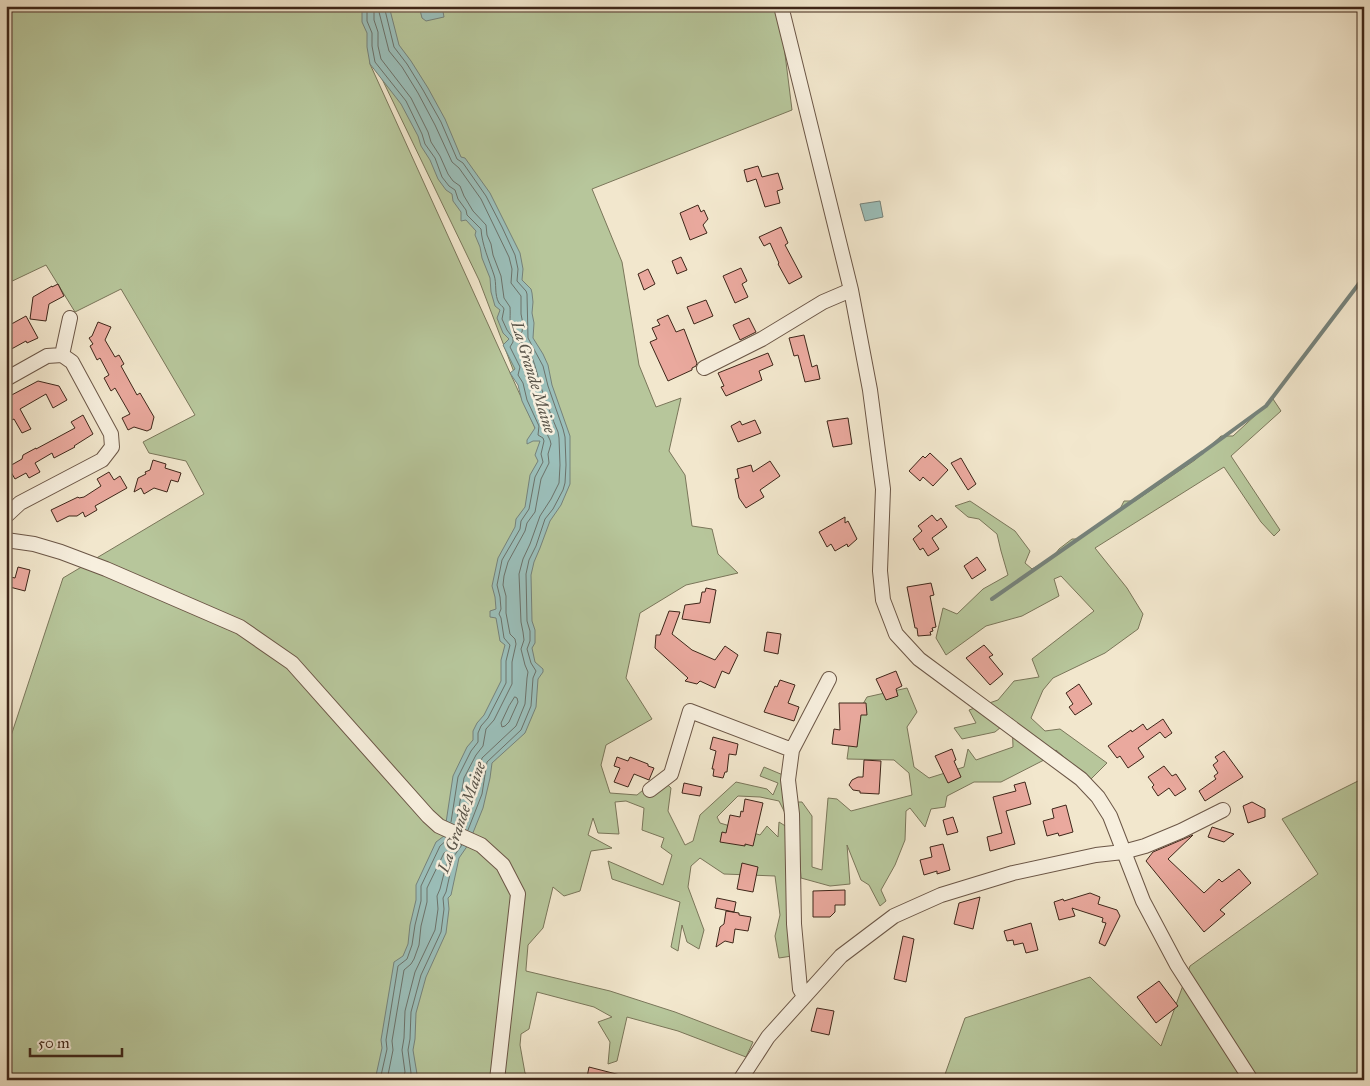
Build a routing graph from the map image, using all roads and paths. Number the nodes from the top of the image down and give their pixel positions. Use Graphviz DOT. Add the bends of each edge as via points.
graph roads {
  1 [pos="781,6"];
  2 [pos="851,290"];
  3 [pos="70,318"];
  4 [pos="62,355"];
  5 [pos="704,368"];
  6 [pos="6,379"];
  7 [pos="6,516"];
  8 [pos="6,540"];
  9 [pos="829,679"];
  10 [pos="792,750"];
  11 [pos="650,790"];
  12 [pos="1223,810"];
  13 [pos="1123,852"];
  14 [pos="804,996"];
  15 [pos="497,1080"];
  16 [pos="740,1080"];
  17 [pos="1251,1080"];
  1 -- 2 [label="street"];
  2 -- 5 [label="street" via="823,302 762,339"];
  2 -- 13 [label="street" via="870,390 883,489 880,571 883,600 896,634 919,659 1081,779 1110,816"];
  3 -- 4 [label="street"];
  4 -- 6 [label="street" via="47,356"];
  4 -- 7 [label="street" via="72,362 111,434 112,447 102,460 20,503"];
  8 -- 15 [label="street" via="61,552 240,627 292,663 438,826 481,845 503,865 518,894"];
  9 -- 10 [label="street"];
  10 -- 11 [label="street" via="690,711 671,774"];
  10 -- 14 [label="street" via="788,780 792,814 794,924 800,989"];
  12 -- 13 [label="street" via="1181,831"];
  13 -- 14 [label="street" via="1013,873 933,898 894,916 841,956"];
  13 -- 17 [label="street" via="1143,901 1177,965"];
  14 -- 16 [label="street" via="768,1036"];
}
